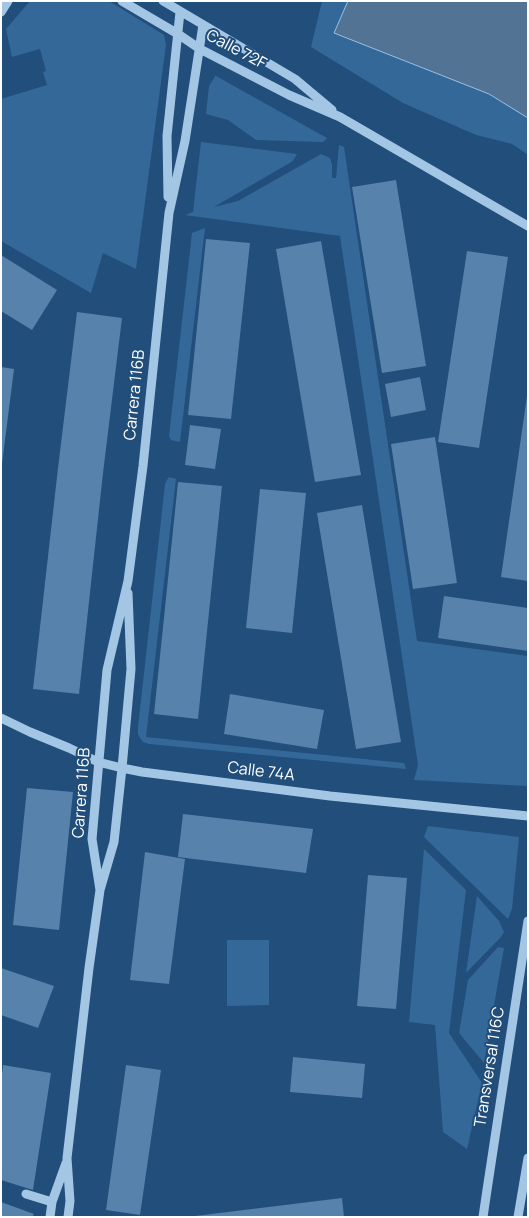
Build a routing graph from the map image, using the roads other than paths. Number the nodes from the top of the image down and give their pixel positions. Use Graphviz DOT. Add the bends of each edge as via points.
graph roads {
  1 [pos="8,1"];
  2 [pos="122,1"];
  3 [pos="163,1"];
  4 [pos="1,12"];
  5 [pos="180,12"];
  6 [pos="203,25"];
  7 [pos="178,34"];
  8 [pos="200,49"];
  9 [pos="340,117"];
  10 [pos="169,213"];
  11 [pos="528,226"];
  12 [pos="128,581"];
  13 [pos="1,718"];
  14 [pos="98,762"];
  15 [pos="122,768"];
  16 [pos="528,816"];
  17 [pos="100,890"];
  18 [pos="528,921"];
  19 [pos="67,1158"];
  20 [pos="528,1158"];
  21 [pos="26,1194"];
  22 [pos="52,1202"];
  23 [pos="50,1217"];
  24 [pos="68,1217"];
  25 [pos="484,1217"];
  26 [pos="518,1217"];
  1 -- 4 [label="street"];
  2 -- 7 [label="street, Calle 72F"];
  3 -- 5 [label="street, Calle 72F"];
  5 -- 6 [label="street, Calle 72F"];
  5 -- 7 [label="street, Carrera 116B"];
  6 -- 8 [label="street, Carrera 116B"];
  6 -- 9 [label="street, Calle 72F" via="295,79"];
  7 -- 8 [label="street, Calle 72F"];
  7 -- 10 [label="street, Carrera 116B" via="167,136"];
  8 -- 9 [label="street, Calle 72F"];
  8 -- 10 [label="street, Carrera 116B"];
  9 -- 11 [label="street, Calle 72F"];
  10 -- 12 [label="street, Carrera 116B"];
  12 -- 14 [label="street, Carrera 116B" via="107,670"];
  12 -- 15 [label="street, Carrera 116B" via="131,668"];
  13 -- 14 [label="street, Calle 74A"];
  14 -- 15 [label="street, Calle 74A"];
  14 -- 17 [label="street, Carrera 116B" via="92,839"];
  15 -- 16 [label="street, Calle 74A" via="290,791"];
  15 -- 17 [label="street, Carrera 116B" via="114,842"];
  17 -- 19 [label="street, Carrera 116B"];
  18 -- 25 [label="street, Transversal 116C"];
  19 -- 22 [label="street, Carrera 116B"];
  19 -- 24 [label="street, Carrera 116B"];
  20 -- 26 [label="street"];
  21 -- 22 [label="street"];
  22 -- 23 [label="street, Carrera 116B"];
}
